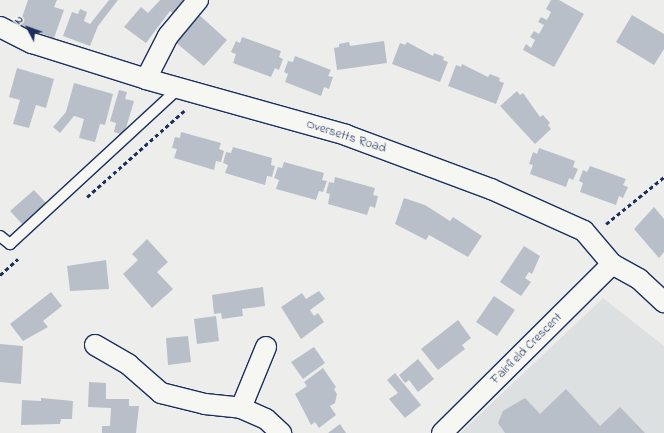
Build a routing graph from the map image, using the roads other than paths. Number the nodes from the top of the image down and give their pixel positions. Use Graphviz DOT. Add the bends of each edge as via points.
graph roads {
  1 [pos="198,0"];
  2 [pos="0,27"];
  3 [pos="146,79"];
  4 [pos="179,88"];
  5 [pos="0,236"];
  6 [pos="612,264"];
  7 [pos="664,302"];
  8 [pos="95,345"];
  9 [pos="266,346"];
  10 [pos="241,408"];
  11 [pos="281,433"];
  12 [pos="442,433"];
  1 -- 3 [label="street" via="168,36"];
  2 -- 3 [label="street, Oversetts Road" via="26,40"];
  3 -- 4 [label="street, Oversetts Road"];
  4 -- 5 [label="lane" via="10,244"];
  4 -- 6 [label="street, Oversetts Road" via="346,135 491,189 592,236"];
  6 -- 7 [label="street, Oversetts Road" via="639,279"];
  6 -- 12 [label="street, Fairfield Crescent"];
  8 -- 10 [label="street" via="129,365 161,393 205,404"];
  9 -- 10 [label="street"];
  10 -- 11 [label="street" via="266,419"];
}
